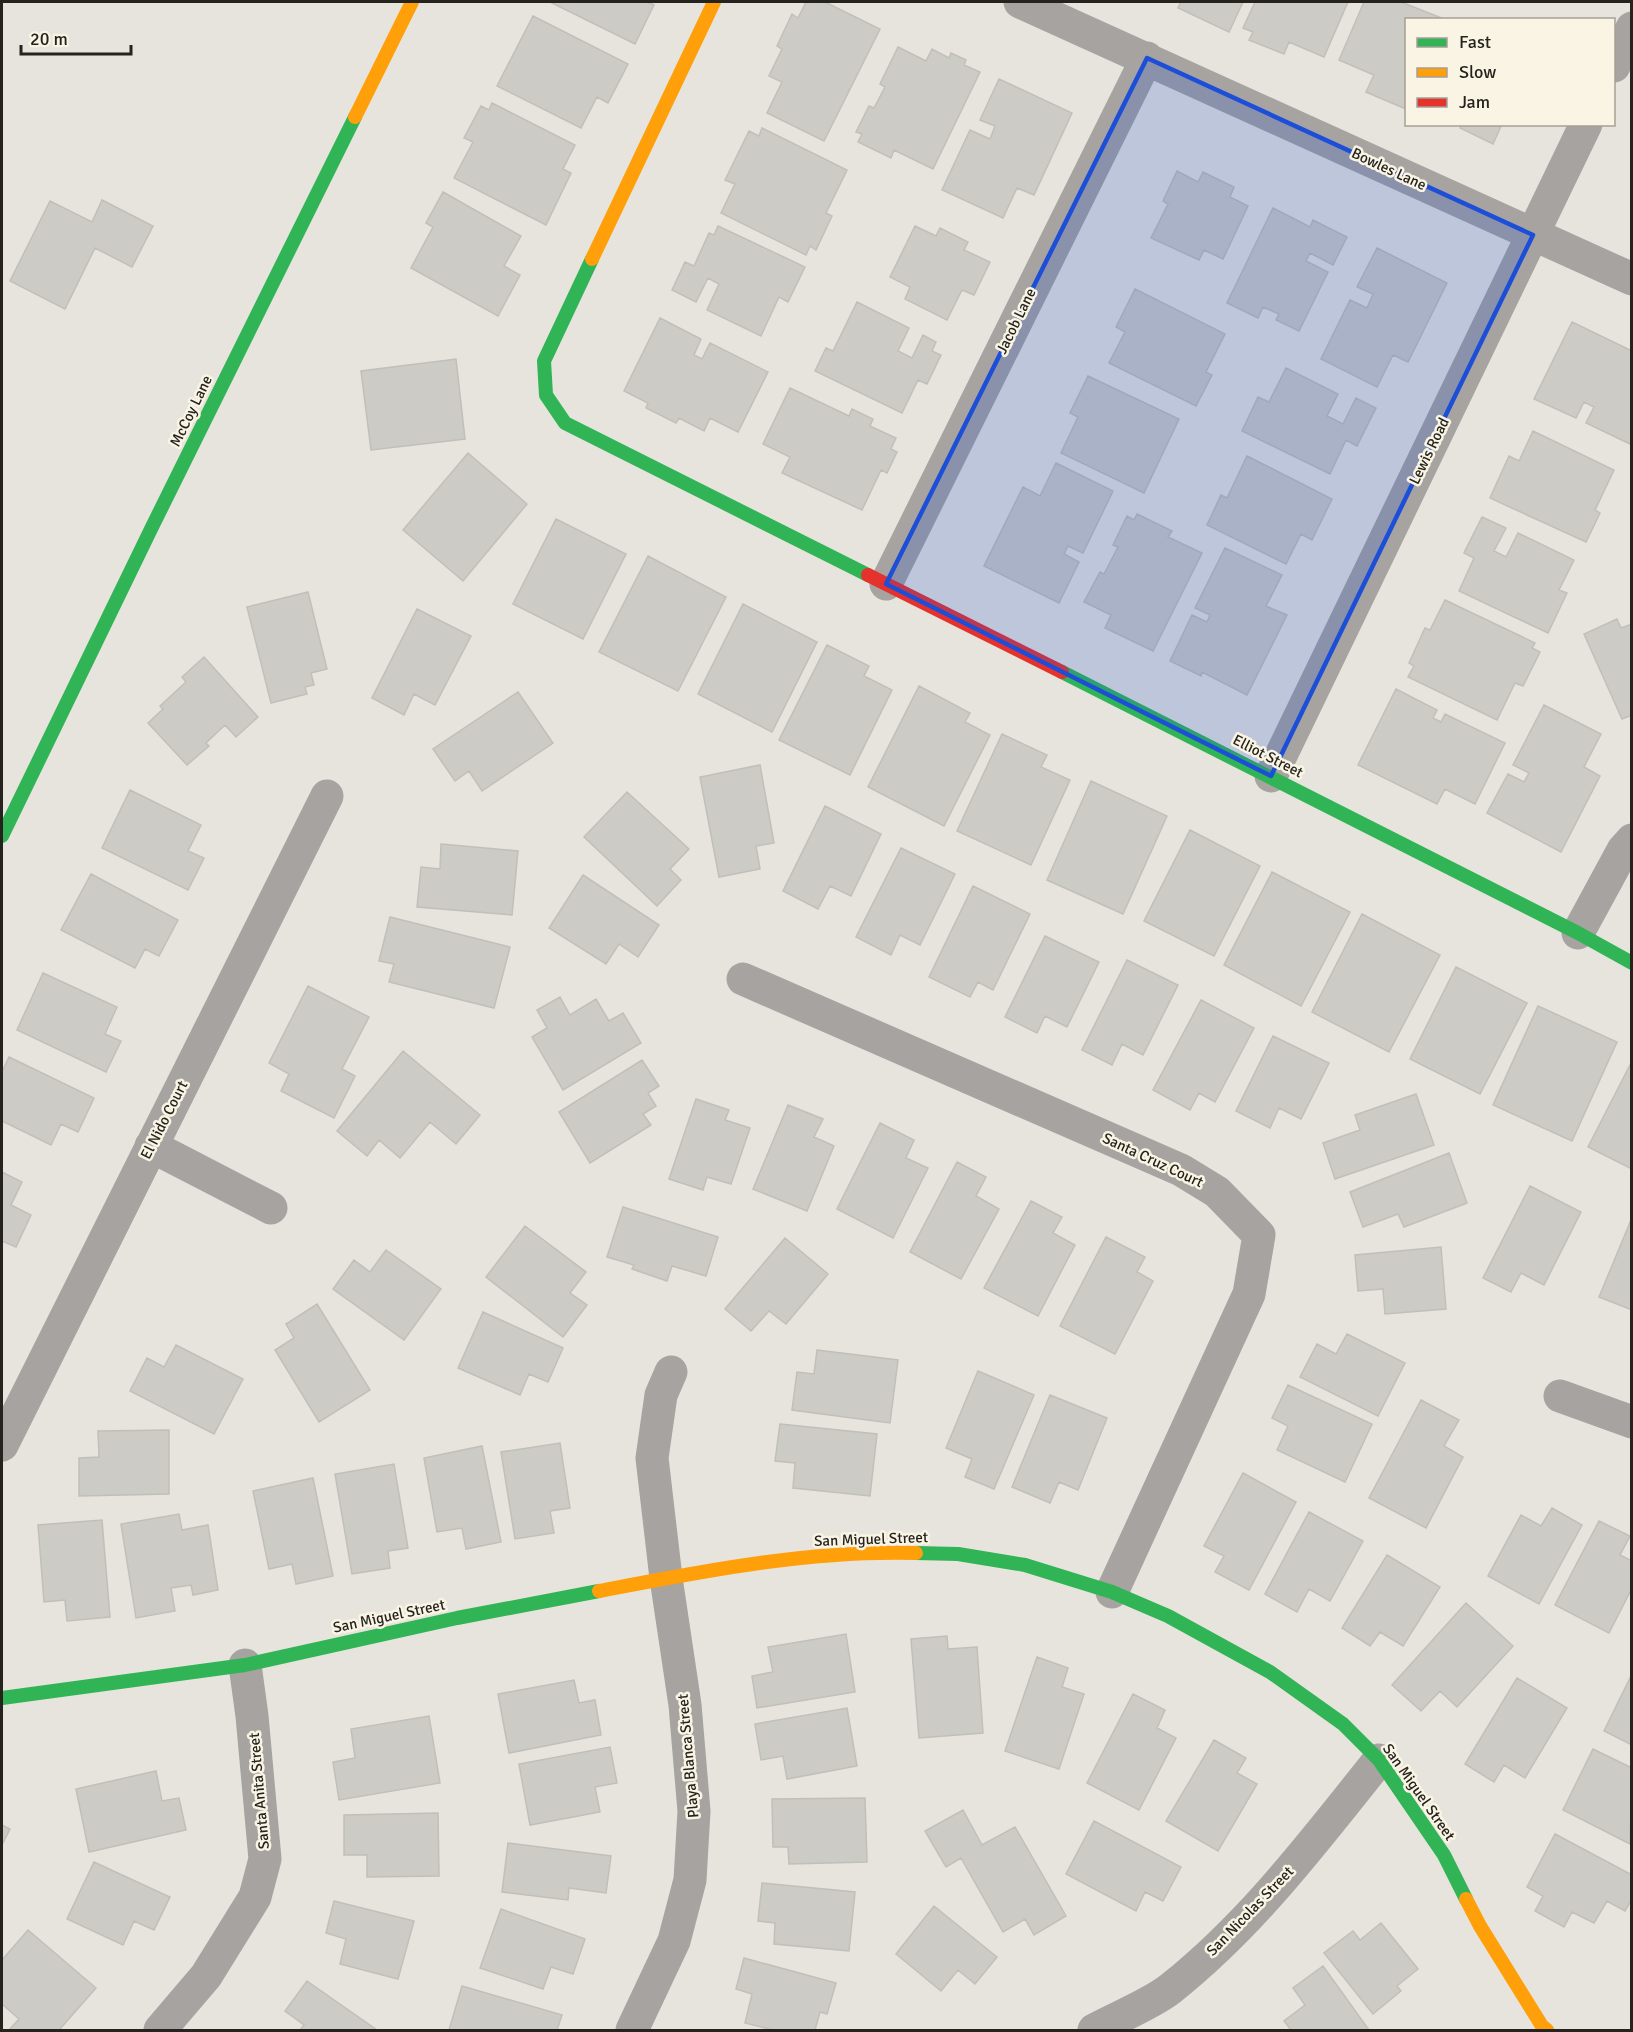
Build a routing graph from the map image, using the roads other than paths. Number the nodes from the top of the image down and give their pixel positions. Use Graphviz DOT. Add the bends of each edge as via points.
graph roads {
  1 [pos="412,2"];
  2 [pos="714,2"];
  3 [pos="1020,2"];
  4 [pos="1632,28"];
  5 [pos="1147,58"];
  6 [pos="1615,64"];
  7 [pos="1585,126"];
  8 [pos="1533,235"];
  9 [pos="1632,279"];
  10 [pos="886,584"];
  11 [pos="1271,776"];
  12 [pos="327,796"];
  13 [pos="2,836"];
  14 [pos="1632,840"];
  15 [pos="1578,933"];
  16 [pos="1632,963"];
  17 [pos="743,979"];
  18 [pos="151,1146"];
  19 [pos="270,1209"];
  20 [pos="671,1372"];
  21 [pos="1560,1396"];
  22 [pos="1632,1422"];
  23 [pos="2,1445"];
  24 [pos="666,1578"];
  25 [pos="1112,1592"];
  26 [pos="245,1665"];
  27 [pos="2,1698"];
  28 [pos="1379,1760"];
  29 [pos="160,2031"];
  30 [pos="632,2031"];
  31 [pos="1094,2031"];
  32 [pos="1547,2031"];
  1 -- 13 [label="street, McCoy Lane"];
  2 -- 10 [label="street, Elliot Street" via="544,361 546,395 565,423"];
  3 -- 5 [label="street, Bowles Lane"];
  4 -- 6 [label="street"];
  5 -- 8 [label="street, Bowles Lane"];
  5 -- 10 [label="street, Jacob Lane"];
  7 -- 8 [label="street, Lewis Road"];
  8 -- 9 [label="street, Bowles Lane"];
  8 -- 11 [label="street, Lewis Road"];
  10 -- 11 [label="street, Elliot Street"];
  11 -- 15 [label="street, Elliot Street"];
  12 -- 18 [label="street, El Nido Court"];
  14 -- 15 [label="street"];
  15 -- 16 [label="street, Elliot Street"];
  17 -- 25 [label="street, Santa Cruz Court" via="1181,1170 1217,1192 1259,1235 1249,1294"];
  18 -- 19 [label="street"];
  18 -- 23 [label="street, El Nido Court"];
  20 -- 24 [label="street, Playa Blanca Street" via="661,1395 652,1458"];
  21 -- 22 [label="street"];
  24 -- 25 [label="street, San Miguel Street" via="792,1558 881,1552 958,1554 1025,1565"];
  24 -- 26 [label="street, San Miguel Street" via="457,1618"];
  24 -- 30 [label="street, Playa Blanca Street" via="685,1705 694,1811 690,1880 674,1941"];
  25 -- 28 [label="street, San Miguel Street" via="1168,1616 1270,1672 1342,1724"];
  26 -- 27 [label="street, San Miguel Street"];
  26 -- 29 [label="street, Santa Anita Street" via="265,1859 255,1897 206,1976"];
  28 -- 31 [label="street, San Nicolas Street" via="1283,1879 1215,1950 1168,1990"];
  28 -- 32 [label="street, San Miguel Street" via="1443,1856 1480,1926"];
}
